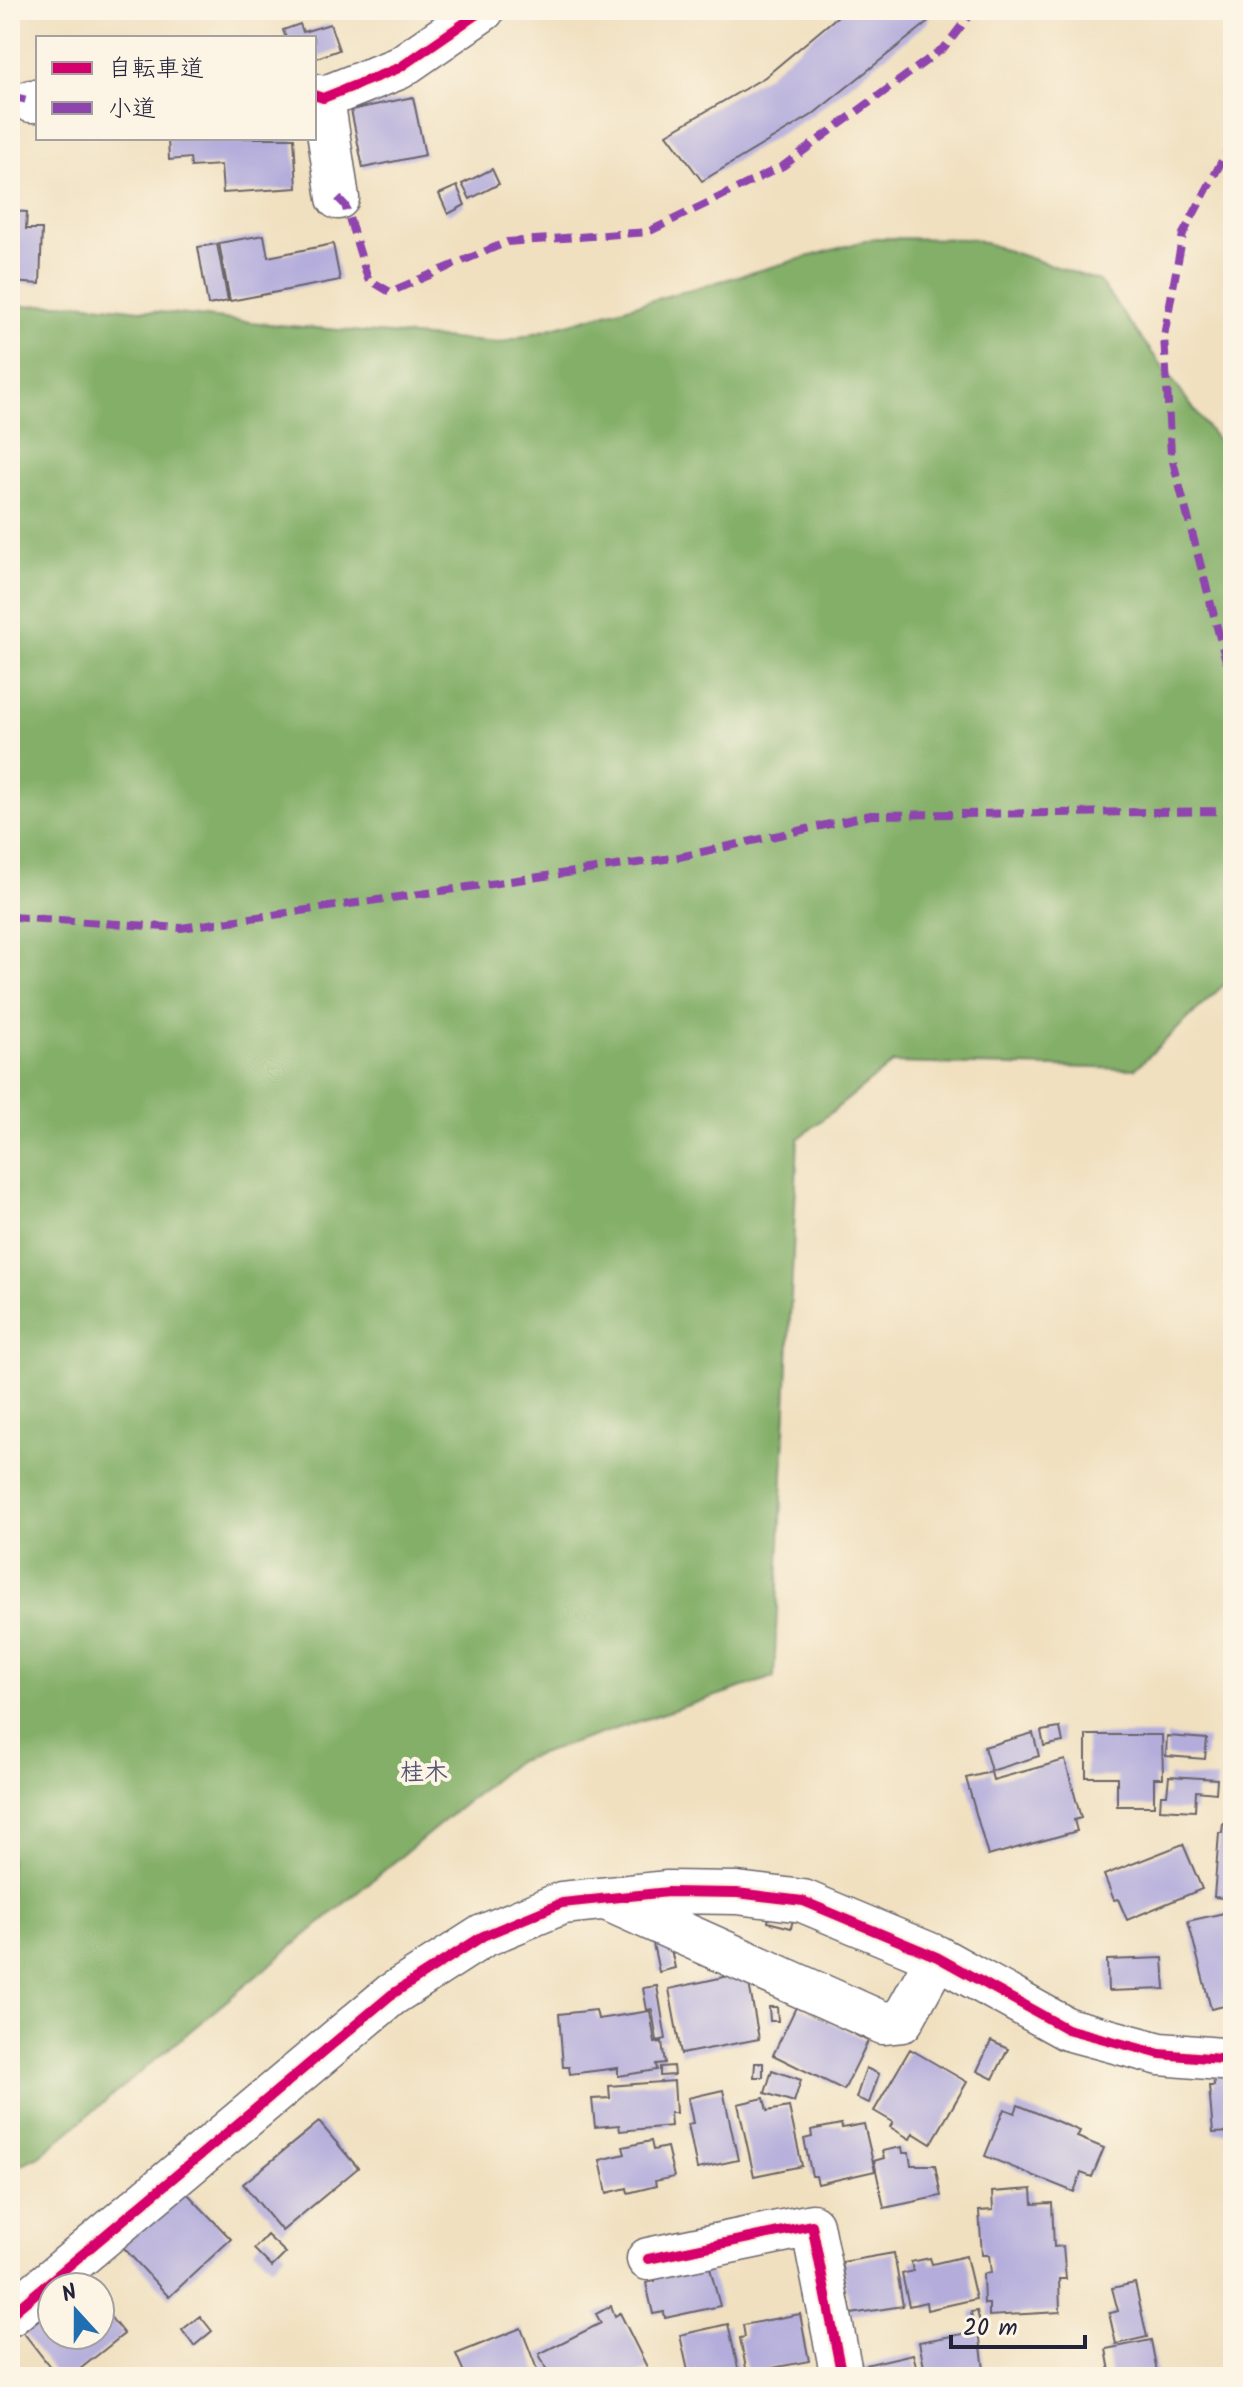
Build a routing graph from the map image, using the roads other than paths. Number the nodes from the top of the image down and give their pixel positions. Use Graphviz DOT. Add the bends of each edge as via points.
graph roads {
  1 [pos="483,10"];
  2 [pos="319,97"];
  3 [pos="338,198"];
  4 [pos="605,1899"];
  5 [pos="937,1957"];
  6 [pos="1233,2060"];
  7 [pos="648,2259"];
  8 [pos="10,2315"];
  9 [pos="842,2377"];
  1 -- 2 [label="street" via="399,68"];
  2 -- 3 [label="street"];
  4 -- 5 [label="street" via="668,1892 803,1901"];
  4 -- 5 [label="street" via="883,2023 902,2021"];
  4 -- 8 [label="street" via="562,1903 483,1936 391,1995"];
  5 -- 6 [label="street" via="1067,2029 1160,2054"];
  7 -- 9 [label="street" via="812,2225"];
}
